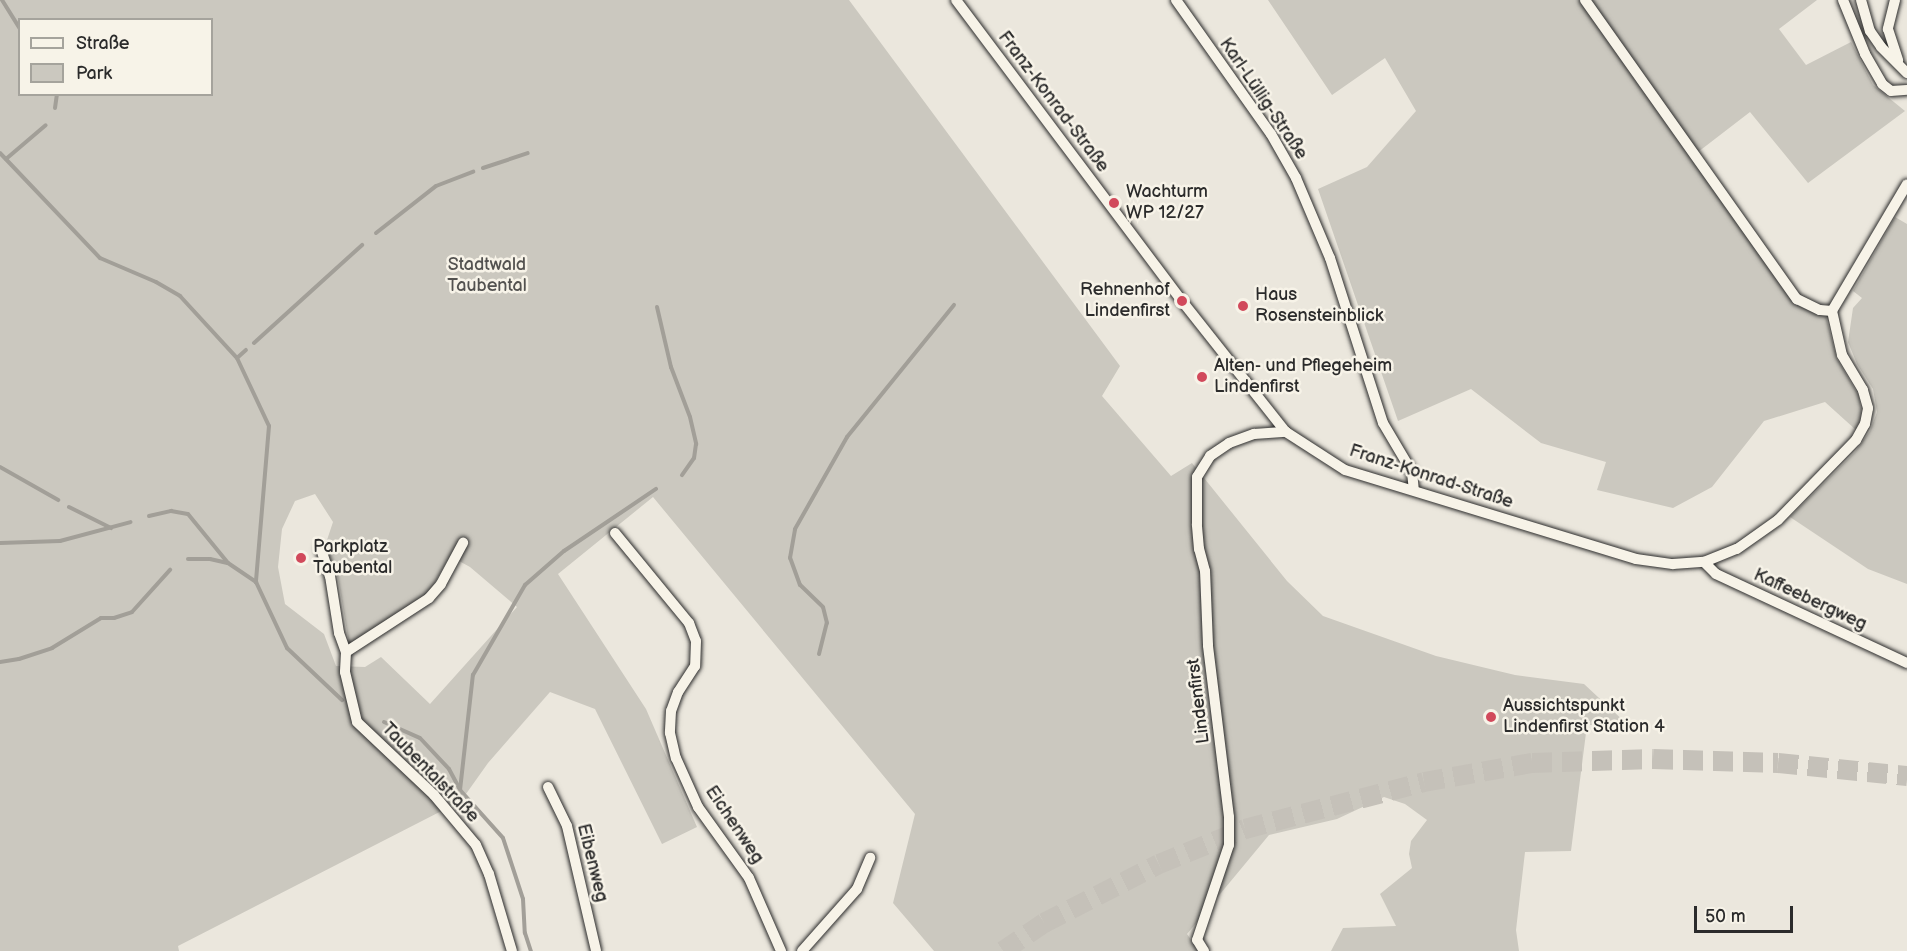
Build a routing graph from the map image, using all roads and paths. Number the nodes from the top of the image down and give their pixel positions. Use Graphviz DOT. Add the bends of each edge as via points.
graph roads {
  1 [pos="956,0"];
  2 [pos="1176,0"];
  3 [pos="1585,0"];
  4 [pos="1843,0"];
  5 [pos="1861,0"];
  6 [pos="1869,0"];
  7 [pos="1895,0"];
  8 [pos="1864,15"];
  9 [pos="1904,69"];
  10 [pos="1907,90"];
  11 [pos="1907,183"];
  12 [pos="1832,311"];
  13 [pos="1286,432"];
  14 [pos="1414,490"];
  15 [pos="615,533"];
  16 [pos="463,543"];
  17 [pos="321,549"];
  18 [pos="1704,562"];
  19 [pos="346,652"];
  20 [pos="1907,663"];
  21 [pos="548,787"];
  22 [pos="870,858"];
  23 [pos="512,951"];
  24 [pos="596,951"];
  25 [pos="782,951"];
  26 [pos="802,951"];
  27 [pos="1204,951"];
  1 -- 13 [label="street, Franz-Konrad-Straße" via="1182,301"];
  2 -- 14 [label="street, Karl-Lüllig-Straße" via="1271,134 1296,178 1330,258 1383,423 1412,472"];
  3 -- 12 [label="street" via="1797,299"];
  4 -- 10 [label="street" via="1882,84 1891,91"];
  5 -- 8 [label="street"];
  6 -- 8 [label="street"];
  7 -- 9 [label="street" via="1888,28"];
  8 -- 9 [label="street" via="1881,47"];
  11 -- 12 [label="street"];
  12 -- 18 [label="street, Franz-Konrad-Straße" via="1842,355 1863,390 1868,408 1865,424 1856,440 1778,520 1737,549"];
  13 -- 14 [label="street, Franz-Konrad-Straße" via="1345,470"];
  13 -- 27 [label="street, Lindenfirst" via="1254,434 1229,443 1210,456 1197,477 1197,524 1205,571 1208,645 1229,817 1222,868 1197,940"];
  14 -- 18 [label="street, Franz-Konrad-Straße" via="1636,559 1673,564"];
  15 -- 25 [label="street, Eichenweg" via="689,623 696,642 695,666 671,711 670,733 676,758 698,807 749,878"];
  16 -- 19 [label="street" via="429,598"];
  17 -- 19 [label="street"];
  18 -- 20 [label="street, Kaffeebergweg" via="1716,574"];
  19 -- 23 [label="street, Taubentalstraße" via="345,672 357,722 434,795 476,845"];
  21 -- 24 [label="street, Eibenweg" via="567,826"];
  22 -- 26 [label="street" via="857,889"];
}
